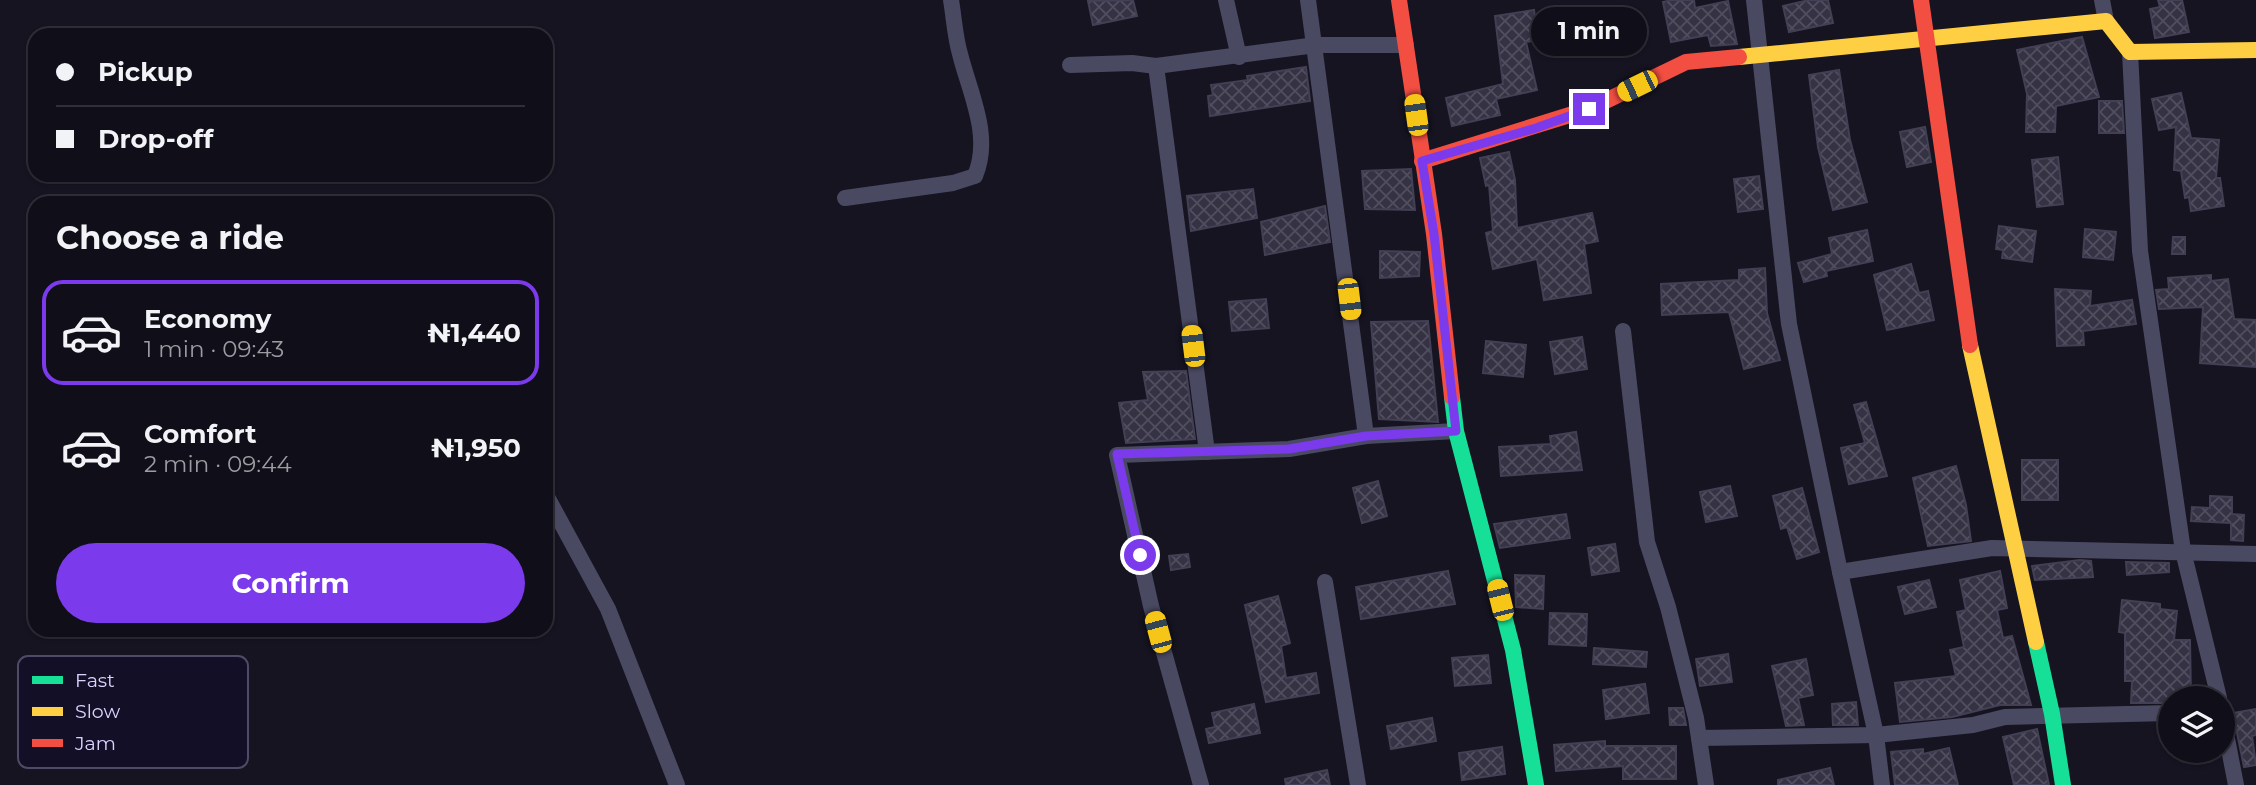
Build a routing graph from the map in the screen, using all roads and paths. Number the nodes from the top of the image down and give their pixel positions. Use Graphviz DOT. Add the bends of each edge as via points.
graph roads {
  1 [pos="951,0"];
  2 [pos="1226,0"];
  3 [pos="1308,0"];
  4 [pos="1399,0"];
  5 [pos="1754,0"];
  6 [pos="1920,0"];
  7 [pos="2102,0"];
  8 [pos="2106,21"];
  9 [pos="1925,41"];
  10 [pos="1406,45"];
  11 [pos="1317,46"];
  12 [pos="2256,50"];
  13 [pos="2130,52"];
  14 [pos="1759,53"];
  15 [pos="1239,57"];
  16 [pos="1070,65"];
  17 [pos="1156,66"];
  18 [pos="1422,161"];
  19 [pos="845,198"];
  20 [pos="1623,331"];
  21 [pos="1456,431"];
  22 [pos="1366,436"];
  23 [pos="1207,452"];
  24 [pos="553,508"];
  25 [pos="2015,548"];
  26 [pos="2183,551"];
  27 [pos="2256,554"];
  28 [pos="1840,572"];
  29 [pos="1325,582"];
  30 [pos="2216,686"];
  31 [pos="2158,713"];
  32 [pos="2052,714"];
  33 [pos="1876,736"];
  34 [pos="1699,738"];
  35 [pos="2232,763"];
  36 [pos="677,785"];
  37 [pos="1201,785"];
  38 [pos="1358,785"];
  39 [pos="1536,785"];
  40 [pos="1706,785"];
  41 [pos="1882,785"];
  42 [pos="2063,785"];
  43 [pos="2236,785"];
  1 -- 19 [label="street" via="959,51 981,130 982,159 975,176"];
  2 -- 15 [label="street"];
  3 -- 11 [label="street"];
  4 -- 10 [label="street"];
  5 -- 14 [label="street"];
  6 -- 9 [label="street"];
  7 -- 8 [label="street"];
  8 -- 9 [label="street"];
  8 -- 13 [label="street"];
  9 -- 14 [label="street"];
  9 -- 25 [label="street" via="1974,373"];
  10 -- 11 [label="street"];
  10 -- 18 [label="street"];
  11 -- 15 [label="street"];
  11 -- 22 [label="street"];
  12 -- 13 [label="street"];
  13 -- 26 [label="street" via="2140,251"];
  14 -- 18 [label="street" via="1686,62 1589,109"];
  14 -- 28 [label="street" via="1789,324"];
  15 -- 17 [label="street"];
  16 -- 17 [label="street"];
  17 -- 23 [label="street"];
  18 -- 21 [label="street"];
  20 -- 34 [label="street" via="1647,542 1668,607"];
  21 -- 22 [label="street"];
  21 -- 39 [label="street" via="1513,650"];
  22 -- 23 [label="street" via="1289,449"];
  23 -- 37 [label="street" via="1117,454"];
  24 -- 36 [label="street" via="608,609"];
  25 -- 26 [label="street"];
  25 -- 28 [label="street"];
  25 -- 32 [label="street"];
  26 -- 27 [label="street"];
  26 -- 30 [label="street"];
  28 -- 33 [label="street"];
  29 -- 38 [label="street"];
  31 -- 32 [label="street"];
  32 -- 33 [label="street"];
  32 -- 42 [label="street"];
  33 -- 34 [label="street"];
  33 -- 41 [label="street"];
  34 -- 40 [label="street"];
  35 -- 43 [label="street"];
}
